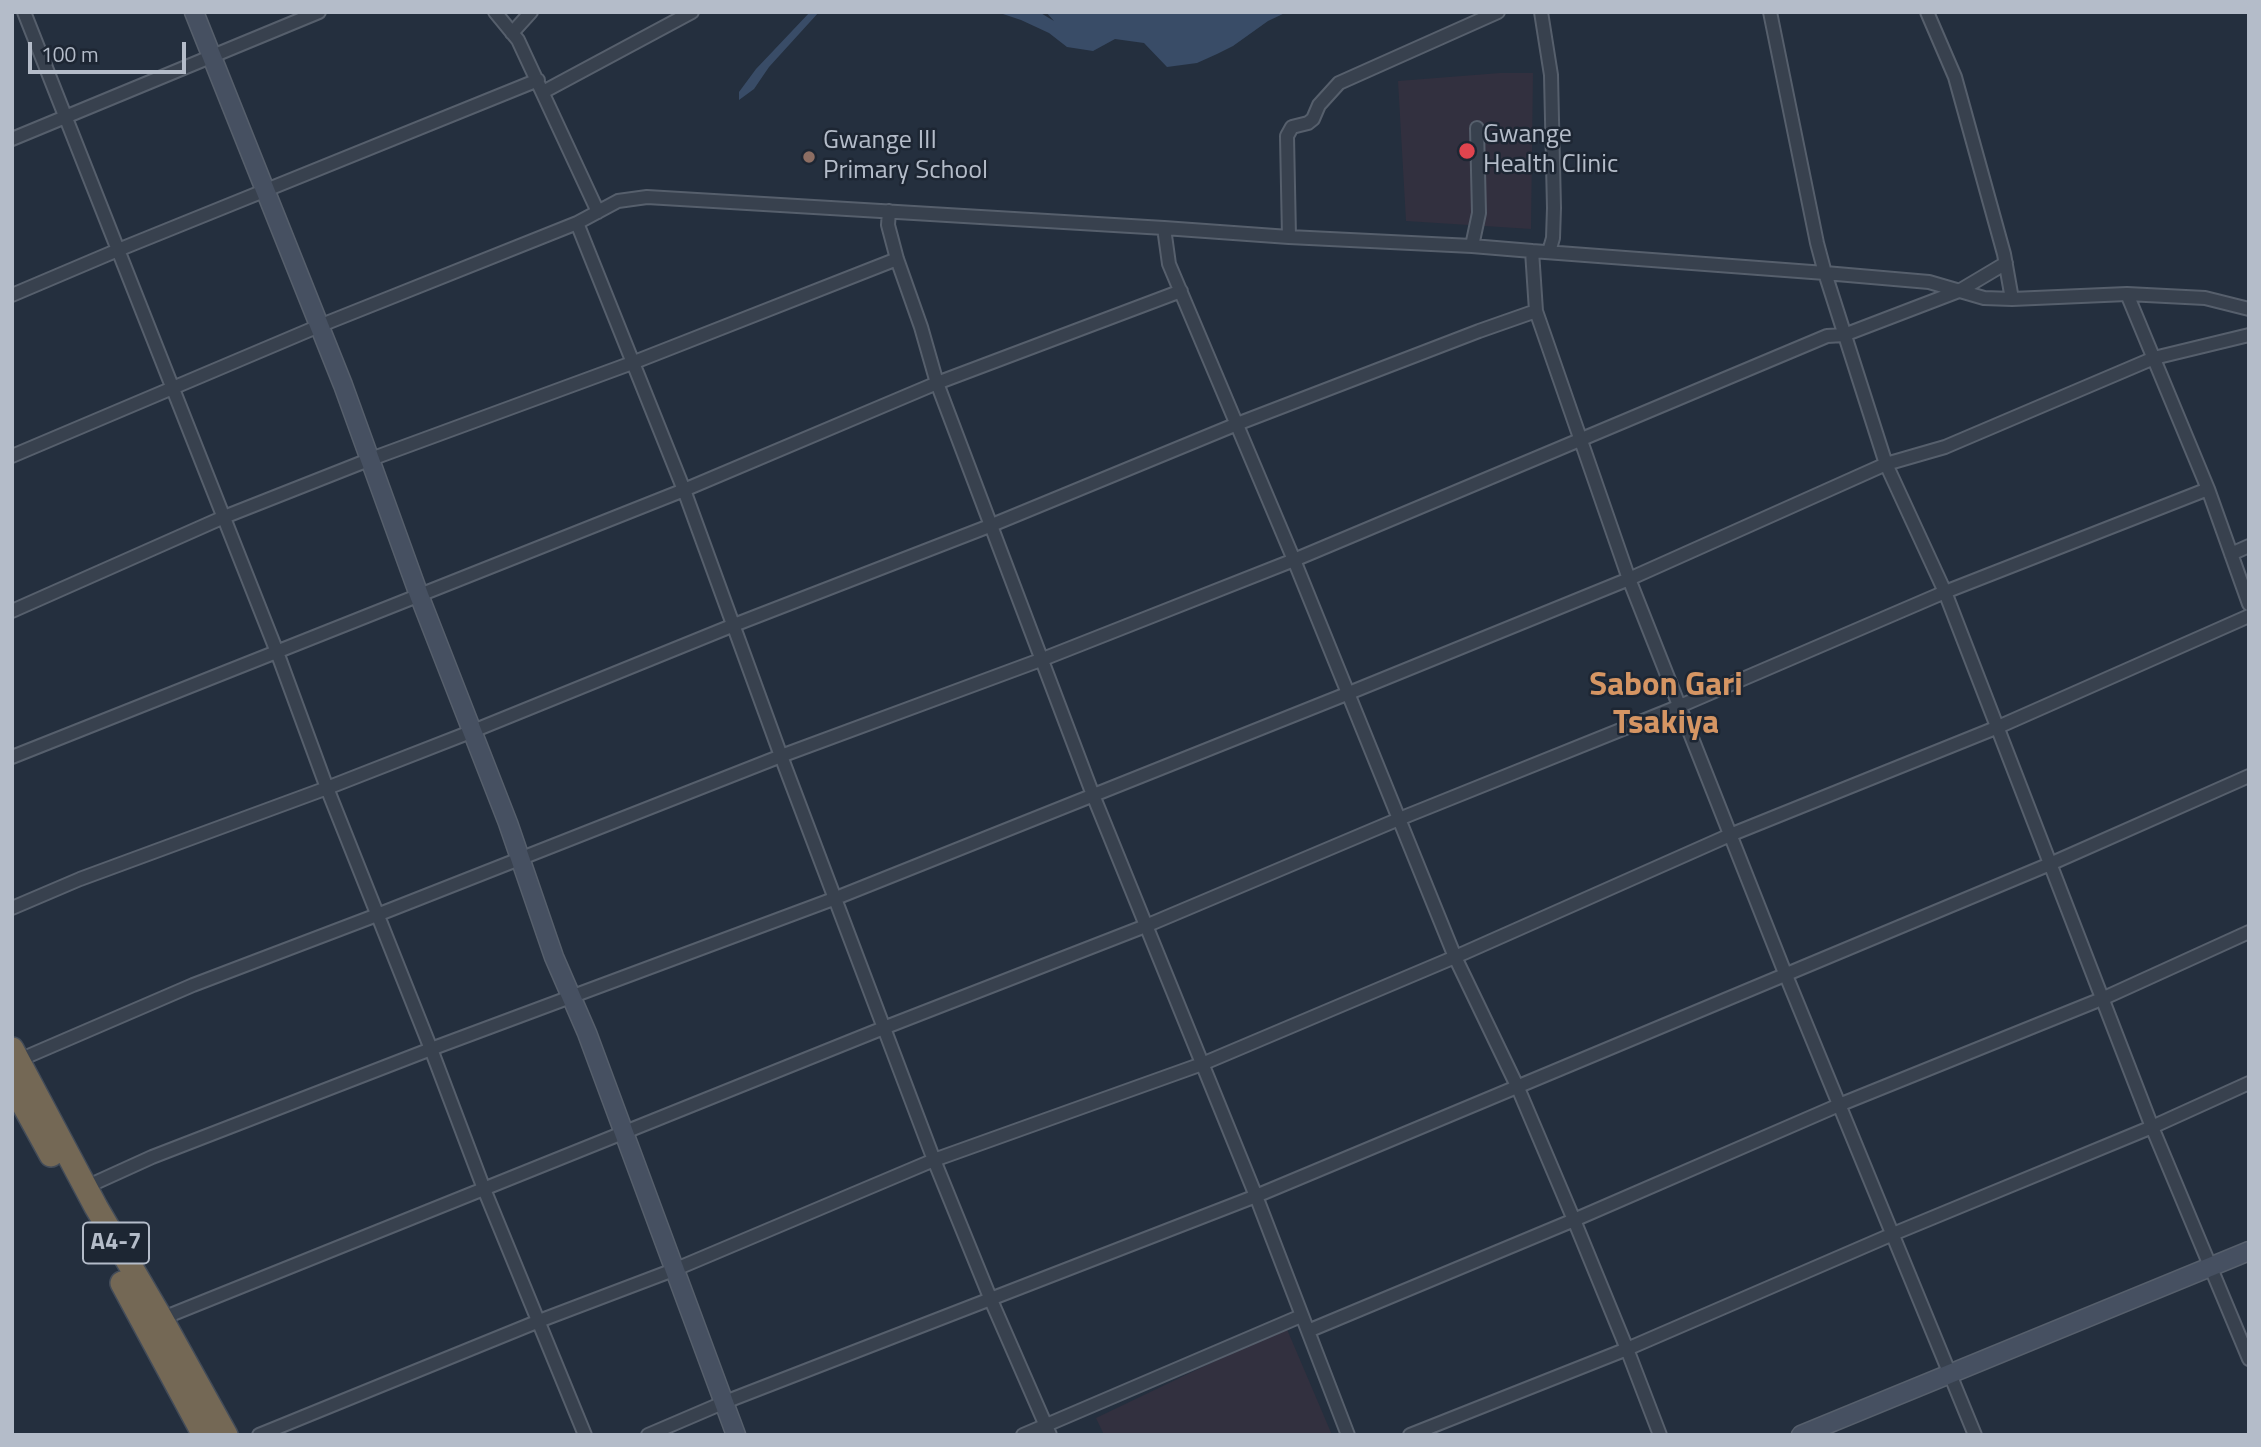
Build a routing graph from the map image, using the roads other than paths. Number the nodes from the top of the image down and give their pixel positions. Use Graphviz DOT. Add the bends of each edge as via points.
graph roads {
  1 [pos="24,12"];
  2 [pos="194,12"];
  3 [pos="319,12"];
  4 [pos="495,12"];
  5 [pos="531,12"];
  6 [pos="692,12"];
  7 [pos="1498,12"];
  8 [pos="1541,12"];
  9 [pos="1770,12"];
  10 [pos="1927,12"];
  11 [pos="512,33"];
  12 [pos="211,57"];
  13 [pos="538,80"];
  14 [pos="543,92"];
  15 [pos="66,116"];
  16 [pos="1477,128"];
  17 [pos="12,139"];
  18 [pos="264,190"];
  19 [pos="889,211"];
  20 [pos="598,212"];
  21 [pos="578,223"];
  22 [pos="1164,228"];
  23 [pos="1289,237"];
  24 [pos="1472,246"];
  25 [pos="118,250"];
  26 [pos="1532,251"];
  27 [pos="1549,253"];
  28 [pos="897,258"];
  29 [pos="2006,263"];
  30 [pos="1825,273"];
  31 [pos="1181,291"];
  32 [pos="1959,291"];
  33 [pos="2127,294"];
  34 [pos="12,295"];
  35 [pos="2012,299"];
  36 [pos="2249,309"];
  37 [pos="1536,311"];
  38 [pos="319,326"];
  39 [pos="2249,334"];
  40 [pos="1844,335"];
  41 [pos="2154,358"];
  42 [pos="632,363"];
  43 [pos="937,383"];
  44 [pos="173,388"];
  45 [pos="1237,424"];
  46 [pos="1580,439"];
  47 [pos="12,456"];
  48 [pos="371,459"];
  49 [pos="1886,464"];
  50 [pos="2208,489"];
  51 [pos="684,490"];
  52 [pos="224,517"];
  53 [pos="992,525"];
  54 [pos="2249,546"];
  55 [pos="2231,554"];
  56 [pos="1294,560"];
  57 [pos="1629,579"];
  58 [pos="1945,592"];
  59 [pos="419,594"];
  60 [pos="2249,604"];
  61 [pos="12,611"];
  62 [pos="2249,616"];
  63 [pos="734,625"];
  64 [pos="277,652"];
  65 [pos="1043,659"];
  66 [pos="1349,693"];
  67 [pos="1679,706"];
  68 [pos="1998,727"];
  69 [pos="473,731"];
  70 [pos="781,755"];
  71 [pos="12,757"];
  72 [pos="2249,776"];
  73 [pos="327,788"];
  74 [pos="1093,795"];
  75 [pos="1399,819"];
  76 [pos="1730,835"];
  77 [pos="522,859"];
  78 [pos="2050,864"];
  79 [pos="836,898"];
  80 [pos="12,908"];
  81 [pos="377,915"];
  82 [pos="1148,925"];
  83 [pos="2249,932"];
  84 [pos="1455,957"];
  85 [pos="1785,973"];
  86 [pos="572,997"];
  87 [pos="2104,998"];
  88 [pos="886,1027"];
  89 [pos="431,1049"];
  90 [pos="16,1054"];
  91 [pos="1202,1064"];
  92 [pos="2249,1083"];
  93 [pos="12,1084"];
  94 [pos="1518,1088"];
  95 [pos="1839,1105"];
  96 [pos="2152,1127"];
  97 [pos="623,1134"];
  98 [pos="934,1160"];
  99 [pos="86,1187"];
  100 [pos="484,1189"];
  101 [pos="1256,1196"];
  102 [pos="1574,1220"];
  103 [pos="1893,1234"];
  104 [pos="2249,1251"];
  105 [pos="2211,1266"];
  106 [pos="676,1269"];
  107 [pos="991,1300"];
  108 [pos="1301,1316"];
  109 [pos="540,1321"];
  110 [pos="154,1322"];
  111 [pos="1308,1331"];
  112 [pos="1627,1349"];
  113 [pos="2249,1359"];
  114 [pos="1950,1373"];
  115 [pos="724,1402"];
  116 [pos="1049,1430"];
  117 [pos="204,1435"];
  118 [pos="226,1435"];
  119 [pos="259,1435"];
  120 [pos="585,1435"];
  121 [pos="648,1435"];
  122 [pos="736,1435"];
  123 [pos="1023,1435"];
  124 [pos="1348,1435"];
  125 [pos="1410,1435"];
  126 [pos="1660,1435"];
  127 [pos="1801,1435"];
  128 [pos="1975,1435"];
  1 -- 15 [label="street"];
  2 -- 12 [label="main road"];
  3 -- 12 [label="street"];
  4 -- 11 [label="street"];
  5 -- 11 [label="street"];
  6 -- 14 [label="street"];
  7 -- 23 [label="street" via="1339,83 1313,119 1292,127 1286,145"];
  8 -- 27 [label="street" via="1551,75 1554,218"];
  9 -- 30 [label="street"];
  10 -- 29 [label="street" via="1955,77"];
  11 -- 13 [label="street"];
  12 -- 15 [label="street"];
  12 -- 18 [label="main road"];
  13 -- 14 [label="street"];
  13 -- 18 [label="street"];
  14 -- 20 [label="street"];
  15 -- 17 [label="street"];
  15 -- 25 [label="street"];
  16 -- 24 [label="street" via="1479,213"];
  18 -- 25 [label="street"];
  18 -- 38 [label="main road"];
  19 -- 20 [label="street" via="647,197 618,201"];
  19 -- 22 [label="street"];
  19 -- 28 [label="street"];
  20 -- 21 [label="street"];
  21 -- 38 [label="street"];
  21 -- 42 [label="street"];
  22 -- 23 [label="street"];
  22 -- 31 [label="street" via="1169,264"];
  23 -- 24 [label="street"];
  24 -- 26 [label="street"];
  25 -- 34 [label="street"];
  25 -- 44 [label="street"];
  26 -- 27 [label="street"];
  26 -- 37 [label="street"];
  27 -- 30 [label="street"];
  28 -- 42 [label="street"];
  28 -- 43 [label="street"];
  29 -- 32 [label="street"];
  29 -- 35 [label="street"];
  30 -- 32 [label="street" via="1929,282"];
  30 -- 40 [label="street"];
  31 -- 43 [label="street"];
  31 -- 45 [label="street"];
  32 -- 35 [label="street"];
  32 -- 40 [label="street"];
  33 -- 35 [label="street"];
  33 -- 36 [label="street" via="2205,298"];
  33 -- 41 [label="street"];
  37 -- 45 [label="street"];
  37 -- 46 [label="street"];
  38 -- 44 [label="street"];
  38 -- 48 [label="main road"];
  39 -- 41 [label="street"];
  40 -- 46 [label="street" via="1827,336"];
  40 -- 49 [label="street"];
  41 -- 49 [label="street" via="1945,447"];
  41 -- 50 [label="street"];
  42 -- 48 [label="street"];
  42 -- 51 [label="street"];
  43 -- 51 [label="street"];
  43 -- 53 [label="street"];
  44 -- 47 [label="street"];
  44 -- 52 [label="street"];
  45 -- 53 [label="street"];
  45 -- 56 [label="street"];
  46 -- 56 [label="street"];
  46 -- 57 [label="street"];
  48 -- 52 [label="street"];
  48 -- 59 [label="main road"];
  49 -- 57 [label="street"];
  49 -- 58 [label="street"];
  50 -- 55 [label="street"];
  50 -- 58 [label="street"];
  51 -- 59 [label="street"];
  51 -- 63 [label="street"];
  52 -- 61 [label="street"];
  52 -- 64 [label="street"];
  53 -- 63 [label="street"];
  53 -- 65 [label="street"];
  54 -- 55 [label="street"];
  55 -- 60 [label="street"];
  56 -- 65 [label="street"];
  56 -- 66 [label="street"];
  57 -- 66 [label="street"];
  57 -- 67 [label="street"];
  58 -- 67 [label="street"];
  58 -- 68 [label="street"];
  59 -- 64 [label="street"];
  59 -- 69 [label="main road"];
  62 -- 68 [label="street"];
  63 -- 69 [label="street"];
  63 -- 70 [label="street"];
  64 -- 71 [label="street"];
  64 -- 73 [label="street"];
  65 -- 70 [label="street"];
  65 -- 74 [label="street"];
  66 -- 74 [label="street"];
  66 -- 75 [label="street"];
  67 -- 75 [label="street"];
  67 -- 76 [label="street"];
  68 -- 76 [label="street"];
  68 -- 78 [label="street"];
  69 -- 73 [label="street"];
  69 -- 77 [label="main road"];
  70 -- 77 [label="street"];
  70 -- 79 [label="street"];
  72 -- 78 [label="street"];
  73 -- 80 [label="street"];
  73 -- 81 [label="street"];
  74 -- 79 [label="street"];
  74 -- 82 [label="street"];
  75 -- 82 [label="street"];
  75 -- 84 [label="street"];
  76 -- 84 [label="street"];
  76 -- 85 [label="street"];
  77 -- 81 [label="street"];
  77 -- 86 [label="main road"];
  78 -- 85 [label="street"];
  78 -- 87 [label="street"];
  79 -- 86 [label="street"];
  79 -- 88 [label="street"];
  81 -- 89 [label="street"];
  81 -- 90 [label="street"];
  82 -- 88 [label="street"];
  82 -- 91 [label="street"];
  83 -- 87 [label="street"];
  84 -- 91 [label="street"];
  84 -- 94 [label="street"];
  85 -- 94 [label="street"];
  85 -- 95 [label="street"];
  86 -- 89 [label="street"];
  86 -- 97 [label="main road"];
  87 -- 95 [label="street"];
  87 -- 96 [label="street"];
  88 -- 97 [label="street"];
  88 -- 98 [label="street"];
  89 -- 99 [label="street"];
  89 -- 100 [label="street"];
  90 -- 99 [label="highway, A4-7"];
  91 -- 98 [label="street"];
  91 -- 101 [label="street"];
  92 -- 96 [label="street"];
  93 -- 110 [label="highway, A4-7"];
  94 -- 101 [label="street"];
  94 -- 102 [label="street"];
  95 -- 102 [label="street"];
  95 -- 103 [label="street"];
  96 -- 103 [label="street"];
  96 -- 105 [label="street"];
  97 -- 100 [label="street"];
  97 -- 106 [label="main road"];
  98 -- 106 [label="street"];
  98 -- 107 [label="street"];
  99 -- 110 [label="highway, A4-7"];
  100 -- 109 [label="street"];
  100 -- 110 [label="street"];
  101 -- 107 [label="street"];
  101 -- 108 [label="street"];
  102 -- 111 [label="street"];
  102 -- 112 [label="street"];
  103 -- 112 [label="street"];
  103 -- 114 [label="street"];
  104 -- 105 [label="main road"];
  105 -- 113 [label="street"];
  105 -- 114 [label="main road"];
  106 -- 109 [label="street"];
  106 -- 115 [label="main road"];
  107 -- 115 [label="street"];
  107 -- 116 [label="street"];
  108 -- 111 [label="street"];
  108 -- 116 [label="street"];
  109 -- 119 [label="street"];
  109 -- 120 [label="street"];
  110 -- 117 [label="highway, A4-7"];
  110 -- 118 [label="highway, A4-7"];
  111 -- 124 [label="street"];
  112 -- 125 [label="street"];
  112 -- 126 [label="street"];
  114 -- 127 [label="main road"];
  114 -- 128 [label="street"];
  115 -- 121 [label="street"];
  115 -- 122 [label="main road"];
  116 -- 123 [label="street"];
}
